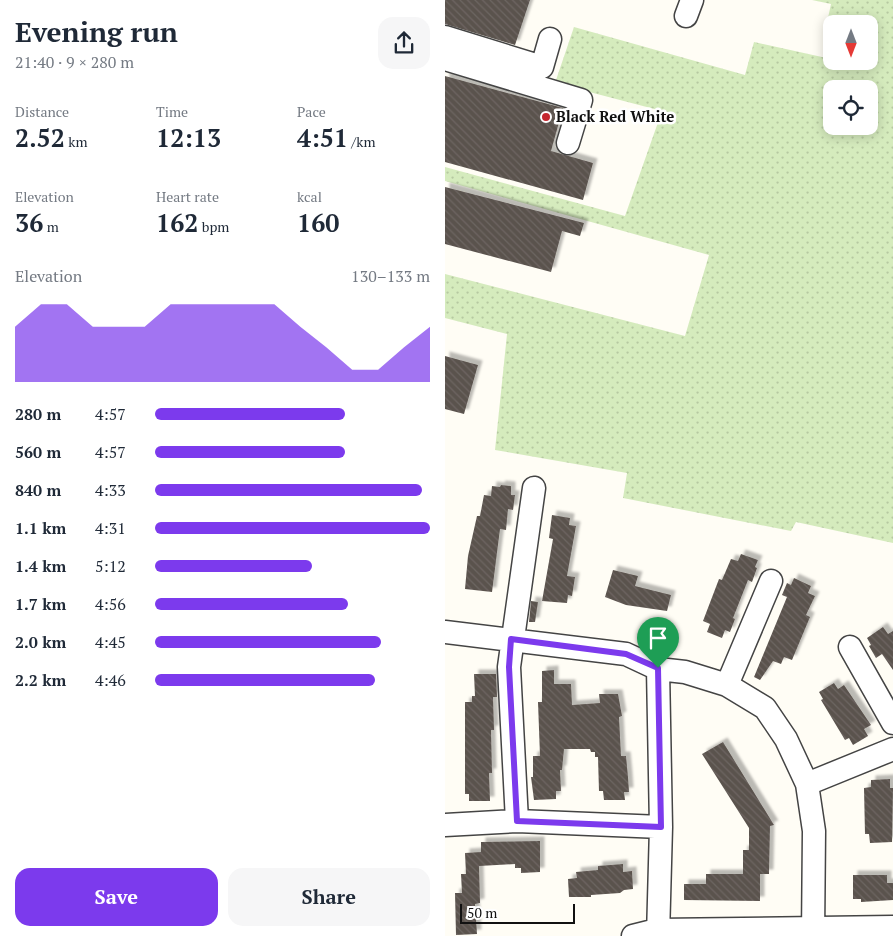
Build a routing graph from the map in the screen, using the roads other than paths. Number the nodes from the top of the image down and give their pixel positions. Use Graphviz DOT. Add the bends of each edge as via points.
graph roads {
  1 [pos="445,37"];
  2 [pos="550,39"];
  3 [pos="445,59"];
  4 [pos="568,143"];
  5 [pos="534,488"];
  6 [pos="771,581"];
  7 [pos="445,632"];
  8 [pos="511,639"];
  9 [pos="850,647"];
  10 [pos="658,668"];
  11 [pos="727,685"];
  12 [pos="893,724"];
  13 [pos="893,749"];
  14 [pos="807,784"];
  15 [pos="517,821"];
  16 [pos="445,825"];
  17 [pos="661,827"];
  18 [pos="893,927"];
  19 [pos="813,932"];
  20 [pos="658,933"];
  21 [pos="633,936"];
  1 -- 2 [label="street" via="541,67"];
  3 -- 4 [label="street" via="581,100"];
  5 -- 8 [label="street"];
  6 -- 11 [label="street"];
  7 -- 8 [label="street"];
  8 -- 10 [label="street" via="626,654"];
  8 -- 15 [label="street" via="509,667"];
  9 -- 12 [label="street"];
  10 -- 11 [label="street" via="685,672"];
  10 -- 17 [label="street"];
  11 -- 14 [label="street" via="765,708 786,739"];
  13 -- 14 [label="street"];
  14 -- 19 [label="street" via="814,831"];
  15 -- 16 [label="street"];
  15 -- 17 [label="street"];
  17 -- 20 [label="street"];
  18 -- 19 [label="street"];
  19 -- 20 [label="street"];
  20 -- 21 [label="street"];
}
